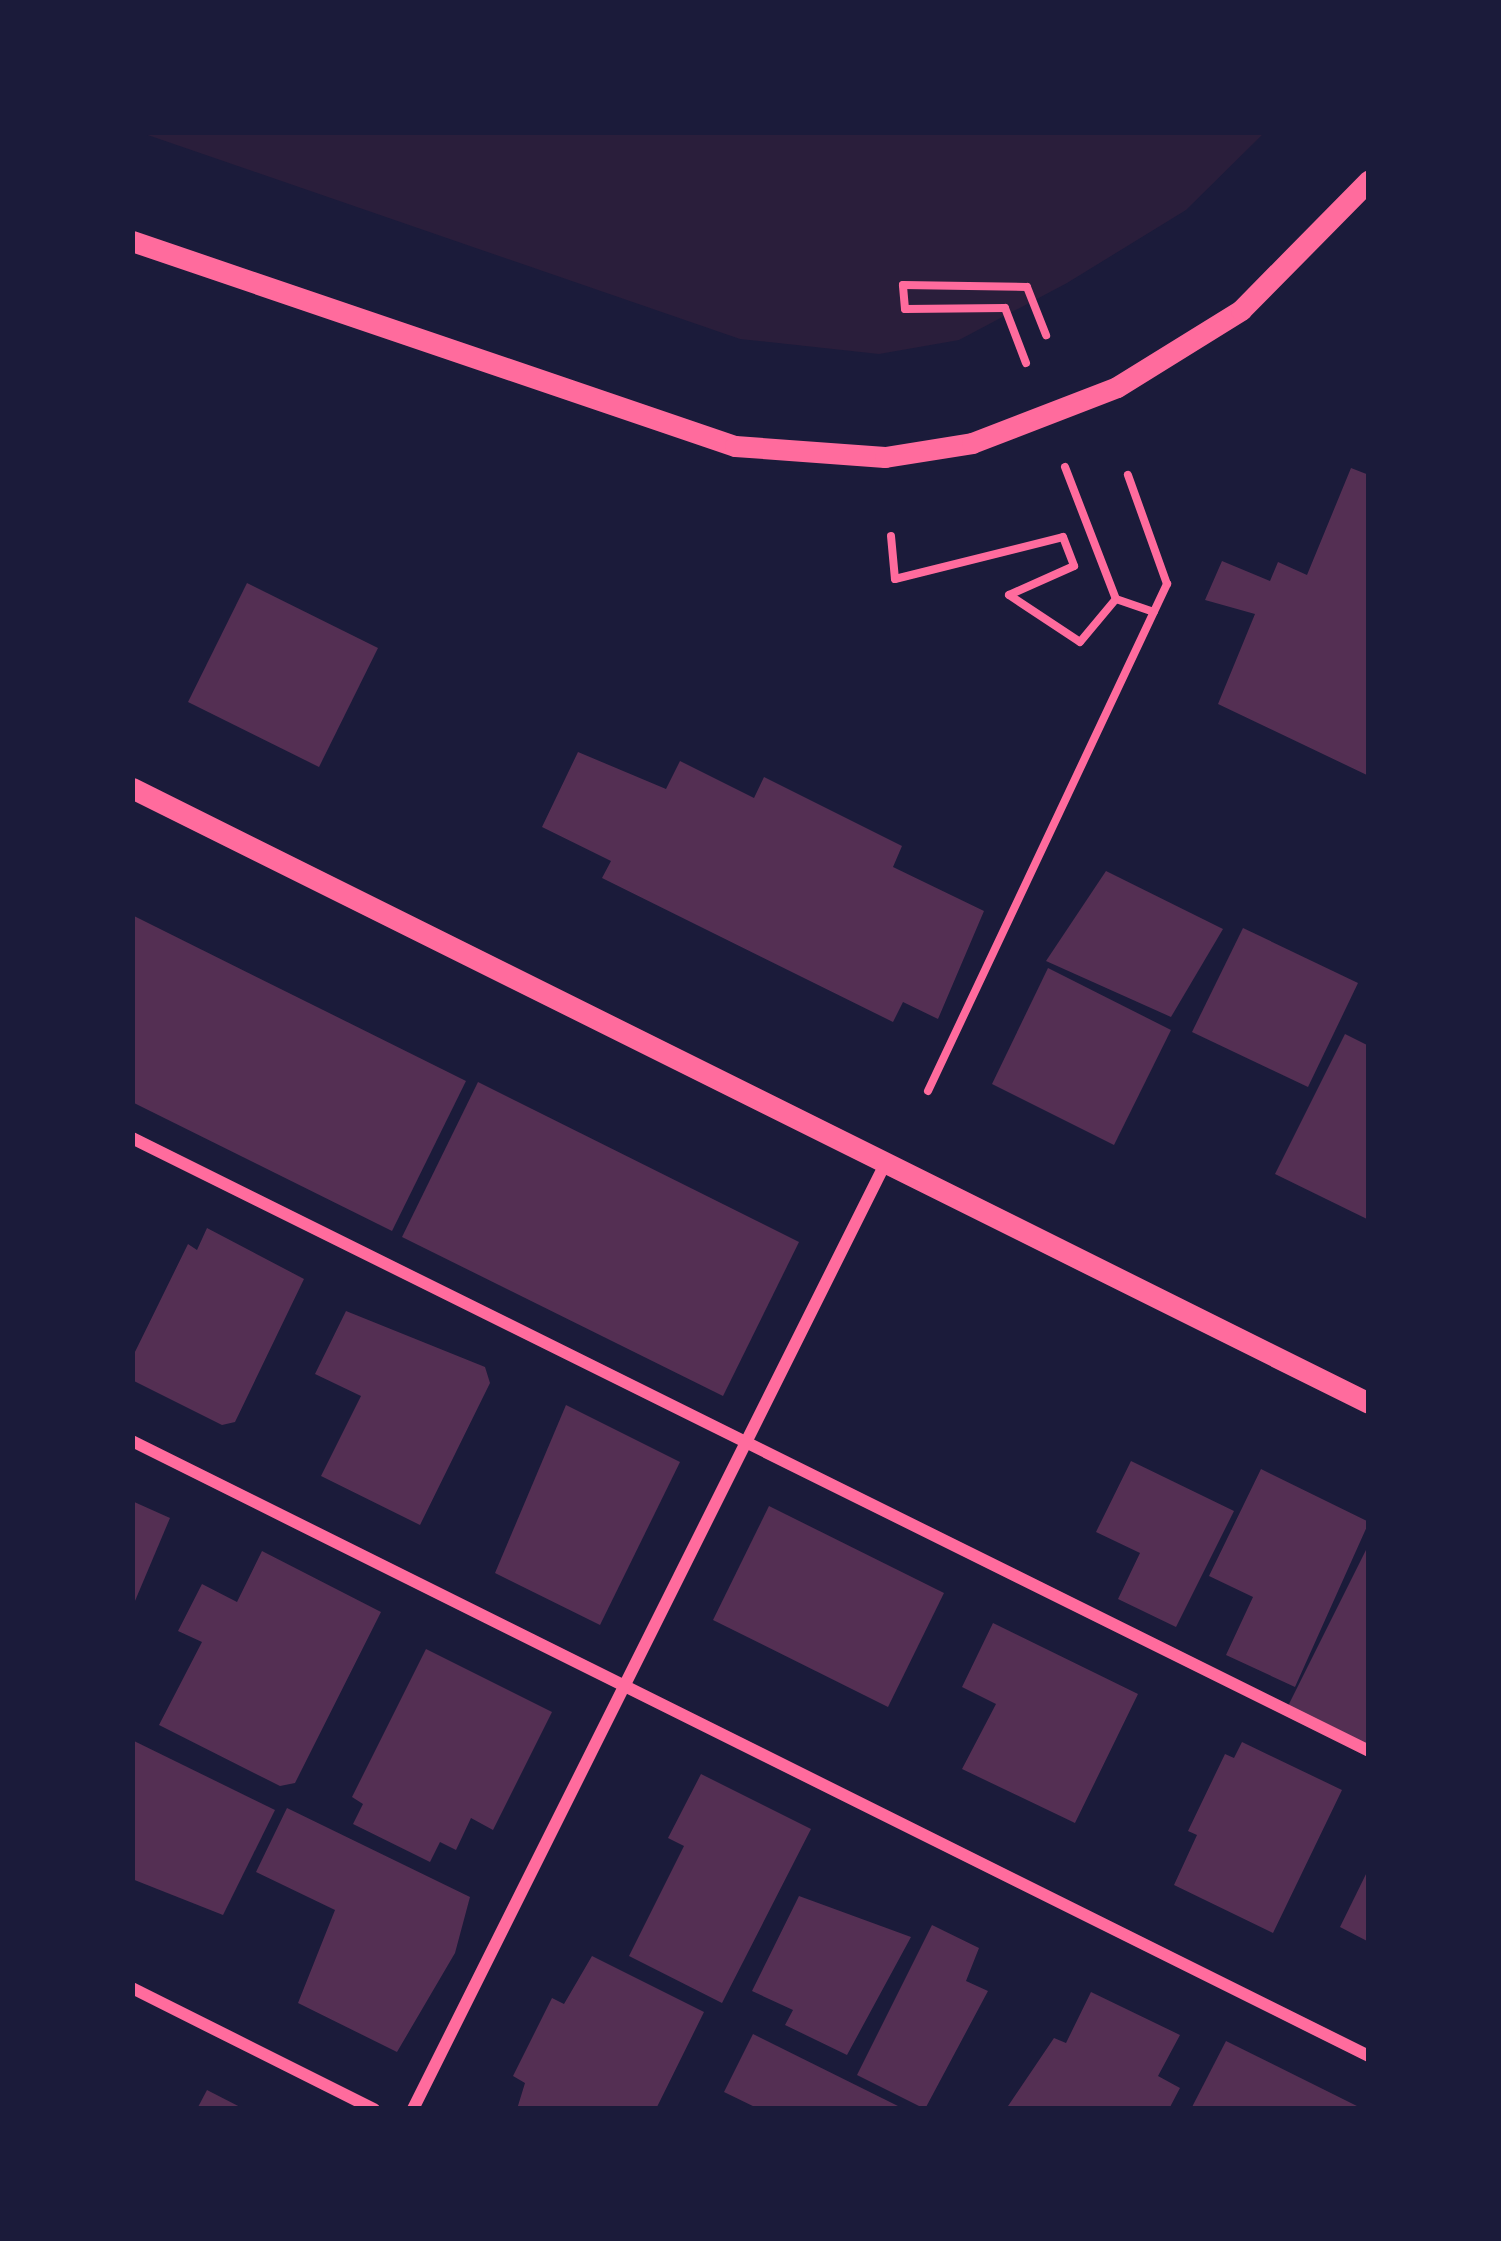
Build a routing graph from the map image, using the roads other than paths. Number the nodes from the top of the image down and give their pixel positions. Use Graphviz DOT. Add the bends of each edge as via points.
graph roads {
  1 [pos="1369,180"];
  2 [pos="132,241"];
  3 [pos="132,788"];
  4 [pos="132,1138"];
  5 [pos="886,1162"];
  6 [pos="1369,1403"];
  7 [pos="747,1440"];
  8 [pos="132,1442"];
  9 [pos="625,1686"];
  10 [pos="1369,1751"];
  11 [pos="132,1988"];
  12 [pos="1369,2056"];
  13 [pos="374,2109"];
  14 [pos="413,2109"];
  1 -- 2 [label="street" via="1241,310 1118,387 972,443 885,457 735,446"];
  3 -- 5 [label="street"];
  4 -- 7 [label="street"];
  5 -- 6 [label="street"];
  5 -- 7 [label="street"];
  7 -- 9 [label="street"];
  7 -- 10 [label="street"];
  8 -- 9 [label="street"];
  9 -- 12 [label="street"];
  9 -- 14 [label="street"];
  11 -- 13 [label="street"];
}
